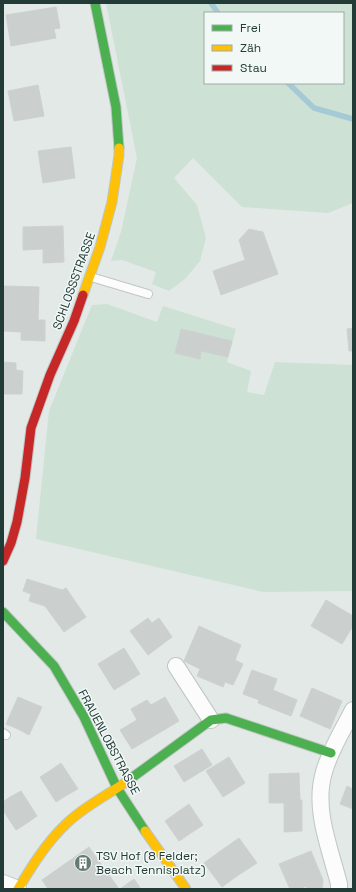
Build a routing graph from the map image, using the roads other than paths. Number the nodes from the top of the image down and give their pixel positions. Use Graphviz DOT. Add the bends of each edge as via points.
graph roads {
  1 [pos="95,3"];
  2 [pos="90,276"];
  3 [pos="148,294"];
  4 [pos="3,561"];
  5 [pos="3,612"];
  6 [pos="176,666"];
  7 [pos="353,710"];
  8 [pos="211,720"];
  9 [pos="331,753"];
  10 [pos="117,788"];
  11 [pos="3,883"];
  12 [pos="18,889"];
  13 [pos="186,889"];
  14 [pos="339,889"];
  1 -- 2 [label="street, SCHLOSSSTRASSE" via="116,107 119,155 112,202"];
  2 -- 3 [label="lane"];
  2 -- 4 [label="street, SCHLOSSSTRASSE" via="74,321 50,375 32,428 17,522"];
  5 -- 10 [label="street, FRAUENLOBSTRASSE" via="54,666 84,718"];
  6 -- 8 [label="street"];
  7 -- 9 [label="street"];
  8 -- 9 [label="street" via="226,718"];
  8 -- 10 [label="street"];
  9 -- 14 [label="street" via="320,796 323,825"];
  10 -- 12 [label="street" via="66,824 41,853"];
  10 -- 13 [label="street, FRAUENLOBSTRASSE"];
  11 -- 12 [label="street"];
}
